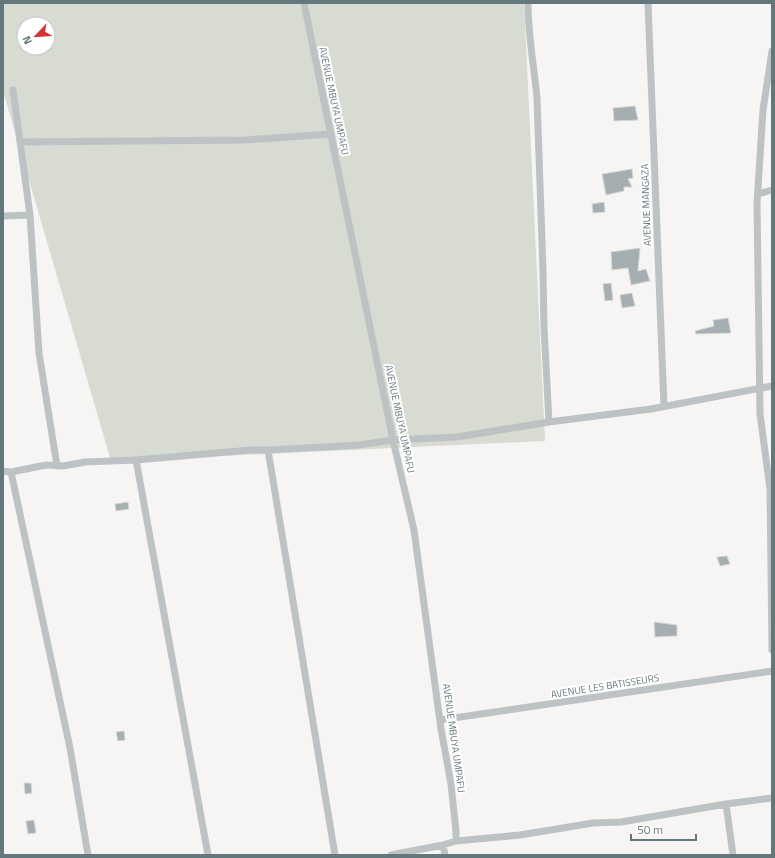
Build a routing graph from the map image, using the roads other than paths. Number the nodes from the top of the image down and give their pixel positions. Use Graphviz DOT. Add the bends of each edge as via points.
graph roads {
  1 [pos="304,3"];
  2 [pos="528,3"];
  3 [pos="648,3"];
  4 [pos="772,51"];
  5 [pos="769,87"];
  6 [pos="13,90"];
  7 [pos="330,134"];
  8 [pos="20,142"];
  9 [pos="772,190"];
  10 [pos="758,194"];
  11 [pos="30,215"];
  12 [pos="3,216"];
  13 [pos="772,386"];
  14 [pos="761,389"];
  15 [pos="664,406"];
  16 [pos="549,422"];
  17 [pos="393,440"];
  18 [pos="268,450"];
  19 [pos="136,460"];
  20 [pos="57,466"];
  21 [pos="3,471"];
  22 [pos="11,472"];
  23 [pos="771,489"];
  24 [pos="772,650"];
  25 [pos="772,671"];
  26 [pos="440,720"];
  27 [pos="772,798"];
  28 [pos="726,804"];
  29 [pos="456,841"];
  30 [pos="444,845"];
  31 [pos="88,855"];
  32 [pos="208,855"];
  33 [pos="335,855"];
  34 [pos="391,855"];
  35 [pos="445,855"];
  36 [pos="733,855"];
  1 -- 7 [label="street, AVENUE MBUYA UMPAFU"];
  2 -- 16 [label="street" via="528,25 535,72"];
  3 -- 15 [label="street, AVENUE MANGAZA"];
  4 -- 5 [label="street"];
  5 -- 10 [label="street" via="763,110"];
  6 -- 8 [label="street"];
  7 -- 8 [label="street" via="245,140"];
  7 -- 17 [label="street, AVENUE MBUYA UMPAFU"];
  8 -- 11 [label="street"];
  9 -- 10 [label="street"];
  10 -- 14 [label="street"];
  11 -- 12 [label="street"];
  11 -- 20 [label="street" via="40,353"];
  13 -- 14 [label="street"];
  14 -- 15 [label="street"];
  14 -- 23 [label="street" via="760,414"];
  15 -- 16 [label="street"];
  16 -- 17 [label="street" via="457,437"];
  17 -- 18 [label="street" via="359,445"];
  17 -- 26 [label="street, AVENUE MBUYA UMPAFU" via="414,530"];
  18 -- 19 [label="street"];
  18 -- 33 [label="street"];
  19 -- 20 [label="street"];
  19 -- 32 [label="street"];
  20 -- 22 [label="street" via="46,465"];
  21 -- 22 [label="street"];
  22 -- 31 [label="street" via="70,748"];
  23 -- 24 [label="street"];
  25 -- 26 [label="street, AVENUE LES BATISSEURS"];
  26 -- 29 [label="street, AVENUE MBUYA UMPAFU" via="451,784"];
  27 -- 28 [label="street"];
  28 -- 29 [label="street" via="621,822 592,823 520,835"];
  28 -- 36 [label="street"];
  29 -- 30 [label="street"];
  30 -- 34 [label="street"];
  30 -- 35 [label="street"];
}
